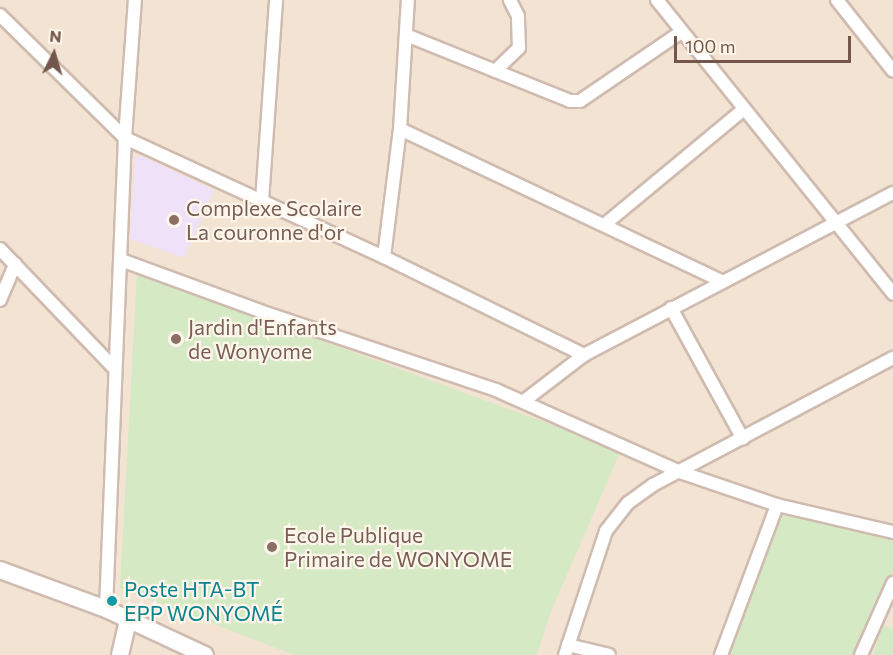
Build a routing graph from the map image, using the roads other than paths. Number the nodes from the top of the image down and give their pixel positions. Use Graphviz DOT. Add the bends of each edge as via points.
graph roads {
  1 [pos="135,0"];
  2 [pos="276,0"];
  3 [pos="408,0"];
  4 [pos="510,0"];
  5 [pos="657,0"];
  6 [pos="837,0"];
  7 [pos="0,15"];
  8 [pos="681,32"];
  9 [pos="405,35"];
  10 [pos="495,71"];
  11 [pos="893,71"];
  12 [pos="744,109"];
  13 [pos="400,129"];
  14 [pos="125,138"];
  15 [pos="893,193"];
  16 [pos="262,201"];
  17 [pos="836,223"];
  18 [pos="604,225"];
  19 [pos="0,249"];
  20 [pos="384,257"];
  21 [pos="121,260"];
  22 [pos="15,264"];
  23 [pos="723,282"];
  24 [pos="893,294"];
  25 [pos="0,300"];
  26 [pos="671,308"];
  27 [pos="584,355"];
  28 [pos="893,358"];
  29 [pos="115,369"];
  30 [pos="524,401"];
  31 [pos="743,439"];
  32 [pos="680,472"];
  33 [pos="777,505"];
  34 [pos="893,532"];
  35 [pos="0,570"];
  36 [pos="893,583"];
  37 [pos="106,609"];
  38 [pos="128,619"];
  39 [pos="567,650"];
  40 [pos="120,655"];
  41 [pos="205,655"];
  42 [pos="609,655"];
  43 [pos="721,655"];
  44 [pos="861,655"];
  1 -- 14 [label="street"];
  2 -- 16 [label="street"];
  3 -- 9 [label="street"];
  4 -- 10 [label="street" via="518,16 519,48"];
  5 -- 8 [label="street"];
  6 -- 11 [label="street"];
  7 -- 14 [label="street"];
  8 -- 10 [label="street" via="580,101 570,101"];
  8 -- 12 [label="street"];
  9 -- 10 [label="street"];
  9 -- 13 [label="street"];
  12 -- 17 [label="street"];
  12 -- 18 [label="street"];
  13 -- 18 [label="street"];
  13 -- 20 [label="street"];
  14 -- 16 [label="street"];
  14 -- 21 [label="street"];
  15 -- 17 [label="street"];
  16 -- 20 [label="street"];
  17 -- 23 [label="street"];
  17 -- 24 [label="street"];
  18 -- 23 [label="street"];
  19 -- 22 [label="street"];
  20 -- 27 [label="street"];
  21 -- 29 [label="street"];
  21 -- 30 [label="street"];
  22 -- 25 [label="street"];
  22 -- 29 [label="street"];
  23 -- 26 [label="street"];
  26 -- 27 [label="street"];
  26 -- 31 [label="street"];
  27 -- 30 [label="street"];
  28 -- 31 [label="street"];
  29 -- 37 [label="street"];
  30 -- 32 [label="street"];
  31 -- 32 [label="street"];
  32 -- 33 [label="street"];
  32 -- 39 [label="street" via="628,503 610,525"];
  33 -- 34 [label="street"];
  33 -- 43 [label="street"];
  35 -- 37 [label="main road"];
  36 -- 44 [label="street"];
  37 -- 38 [label="main road"];
  38 -- 40 [label="main road"];
  38 -- 41 [label="main road"];
  39 -- 42 [label="street"];
}
